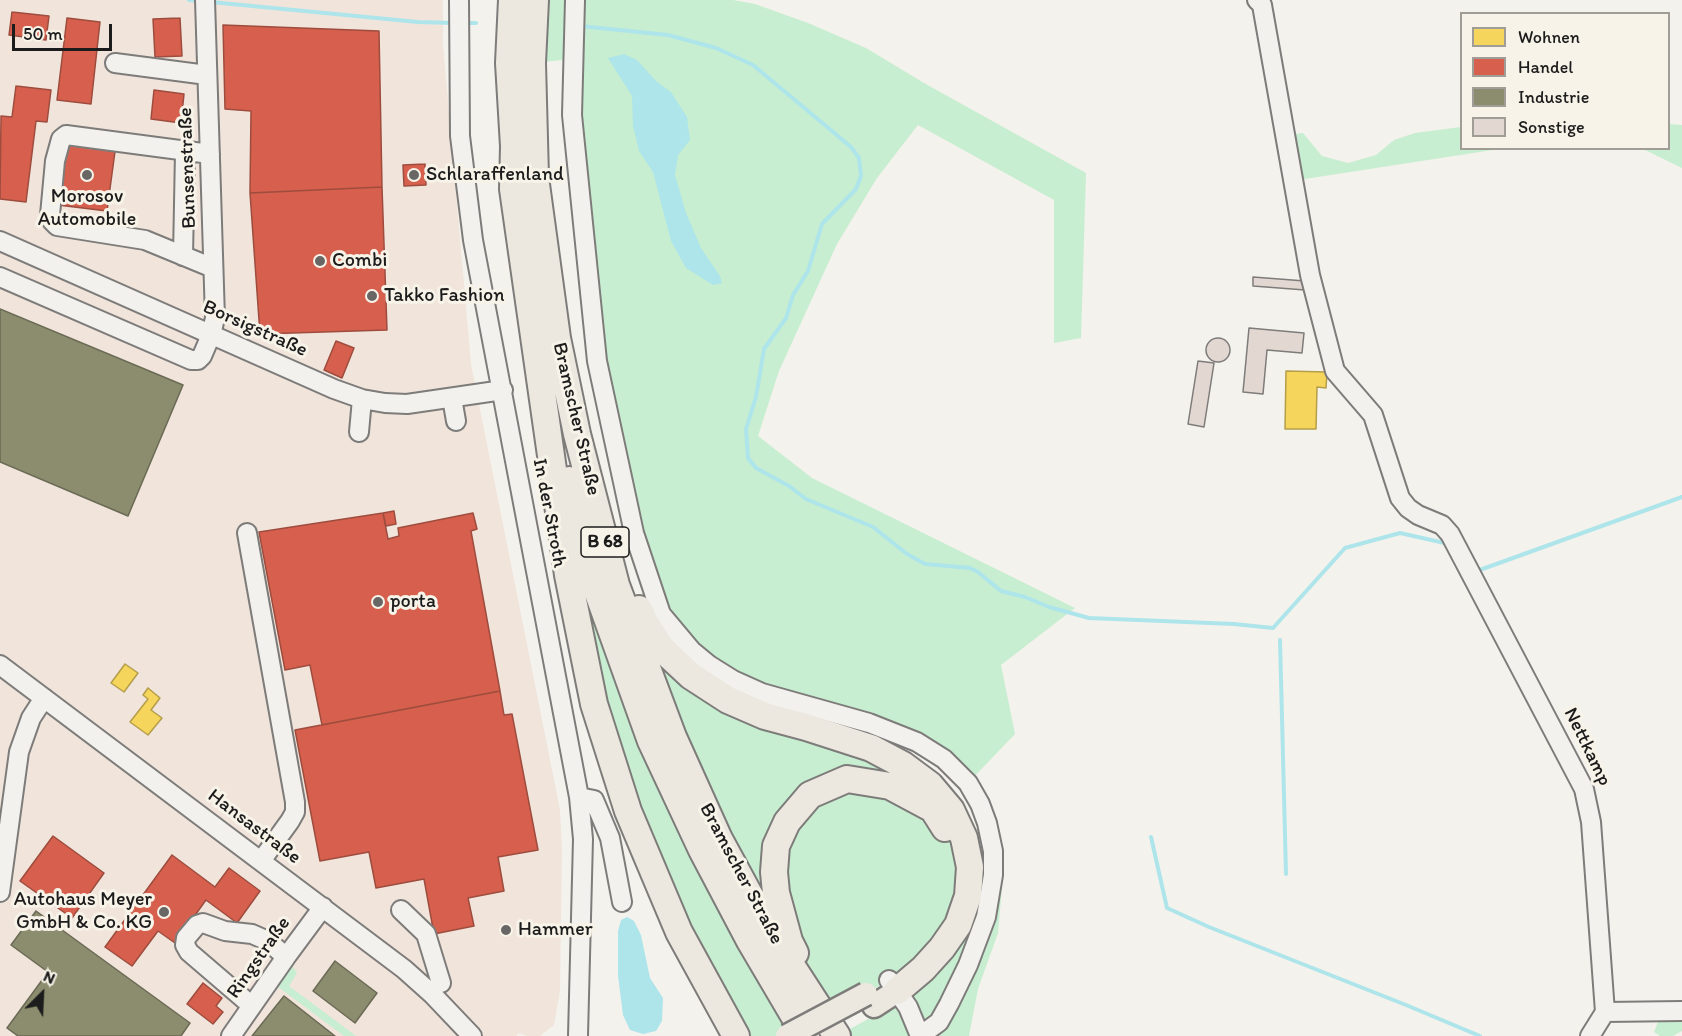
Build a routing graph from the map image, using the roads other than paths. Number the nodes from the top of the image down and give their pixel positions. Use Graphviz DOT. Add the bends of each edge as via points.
graph roads {
  1 [pos="512,0"];
  2 [pos="535,0"];
  3 [pos="575,0"];
  4 [pos="1257,0"];
  5 [pos="205,3"];
  6 [pos="459,15"];
  7 [pos="115,63"];
  8 [pos="207,75"];
  9 [pos="185,152"];
  10 [pos="210,154"];
  11 [pos="0,241"];
  12 [pos="183,256"];
  13 [pos="213,268"];
  14 [pos="0,277"];
  15 [pos="211,334"];
  16 [pos="533,340"];
  17 [pos="502,390"];
  18 [pos="452,398"];
  19 [pos="362,399"];
  20 [pos="456,421"];
  21 [pos="359,432"];
  22 [pos="247,533"];
  23 [pos="604,541"];
  24 [pos="0,665"];
  25 [pos="44,698"];
  26 [pos="579,797"];
  27 [pos="261,861"];
  28 [pos="0,892"];
  29 [pos="622,902"];
  30 [pos="324,907"];
  31 [pos="401,910"];
  32 [pos="286,957"];
  33 [pos="441,983"];
  34 [pos="893,985"];
  35 [pos="870,1000"];
  36 [pos="252,1006"];
  37 [pos="819,1008"];
  38 [pos="1682,1011"];
  39 [pos="1605,1012"];
  40 [pos="231,1036"];
  41 [pos="472,1036"];
  42 [pos="578,1036"];
  43 [pos="736,1036"];
  44 [pos="787,1036"];
  45 [pos="806,1036"];
  46 [pos="820,1036"];
  47 [pos="837,1036"];
  48 [pos="920,1036"];
  49 [pos="1590,1036"];
  1 -- 16 [label="highway, B 68" via="509,63 513,189"];
  2 -- 23 [label="highway, Bramscher Straße / B 68" via="531,63 535,177 557,338"];
  3 -- 48 [label="street" via="572,115 597,361 634,533 662,614 692,651 733,680 762,693 869,723 917,742 944,759 968,783 987,823 993,875 986,917 949,1004 939,1022"];
  4 -- 39 [label="street, Nettkamp" via="1262,5 1310,275 1335,371 1372,416 1407,508 1442,525 1450,534 1584,789 1591,822"];
  5 -- 8 [label="street, Bunsenstraße"];
  6 -- 17 [label="street, In der Stroth" via="460,136 465,183"];
  7 -- 8 [label="street"];
  8 -- 10 [label="street, Bunsenstraße"];
  9 -- 10 [label="street"];
  9 -- 12 [label="street"];
  9 -- 12 [label="street" via="66,135 61,139 55,161 50,215 57,226 145,240"];
  10 -- 13 [label="street, Bunsenstraße"];
  11 -- 15 [label="street, Borsigstraße"];
  12 -- 13 [label="street"];
  13 -- 15 [label="street, Bunsenstraße" via="215,318"];
  14 -- 15 [label="street" via="191,360 202,356"];
  15 -- 19 [label="street, Borsigstraße"];
  16 -- 43 [label="highway" via="568,575 594,704 628,811 679,932"];
  16 -- 45 [label="highway, B 68" via="597,590 651,741 702,850"];
  17 -- 18 [label="street, Borsigstraße"];
  17 -- 26 [label="street, In der Stroth"];
  18 -- 19 [label="street, Borsigstraße" via="408,404"];
  18 -- 20 [label="street"];
  19 -- 21 [label="street"];
  22 -- 27 [label="street" via="295,802 290,821"];
  23 -- 34 [label="highway" via="662,649 691,676 728,700 765,716 871,748 930,785 951,810 964,838 970,867 968,896 957,925 942,948 923,969"];
  23 -- 37 [label="highway, Bramscher Straße / B 68" via="616,585 673,736 719,839 769,931"];
  24 -- 25 [label="street, Hansastraße"];
  25 -- 27 [label="street, Hansastraße" via="91,725"];
  25 -- 28 [label="street" via="31,718 19,752"];
  26 -- 29 [label="street" via="594,800 610,838"];
  26 -- 42 [label="street, In der Stroth" via="583,839"];
  27 -- 30 [label="street, Hansastraße"];
  30 -- 32 [label="street, Ringstraße"];
  30 -- 41 [label="street, Hansastraße" via="404,969"];
  31 -- 33 [label="street" via="426,934"];
  32 -- 36 [label="street, Ringstraße"];
  32 -- 36 [label="street" via="268,941 252,934 225,932 203,923 196,925 186,938 189,952"];
  34 -- 35 [label="main road"];
  34 -- 37 [label="highway" via="932,943 953,906 958,874 952,839 933,809 890,786 847,780 810,795 787,822 776,846 776,893 789,941"];
  34 -- 48 [label="street"];
  35 -- 44 [label="main road, bridge"];
  35 -- 46 [label="main road"];
  36 -- 40 [label="street, Ringstraße"];
  37 -- 47 [label="highway, Bramscher Straße / B 68"];
  38 -- 39 [label="street"];
  39 -- 49 [label="street"];
}
